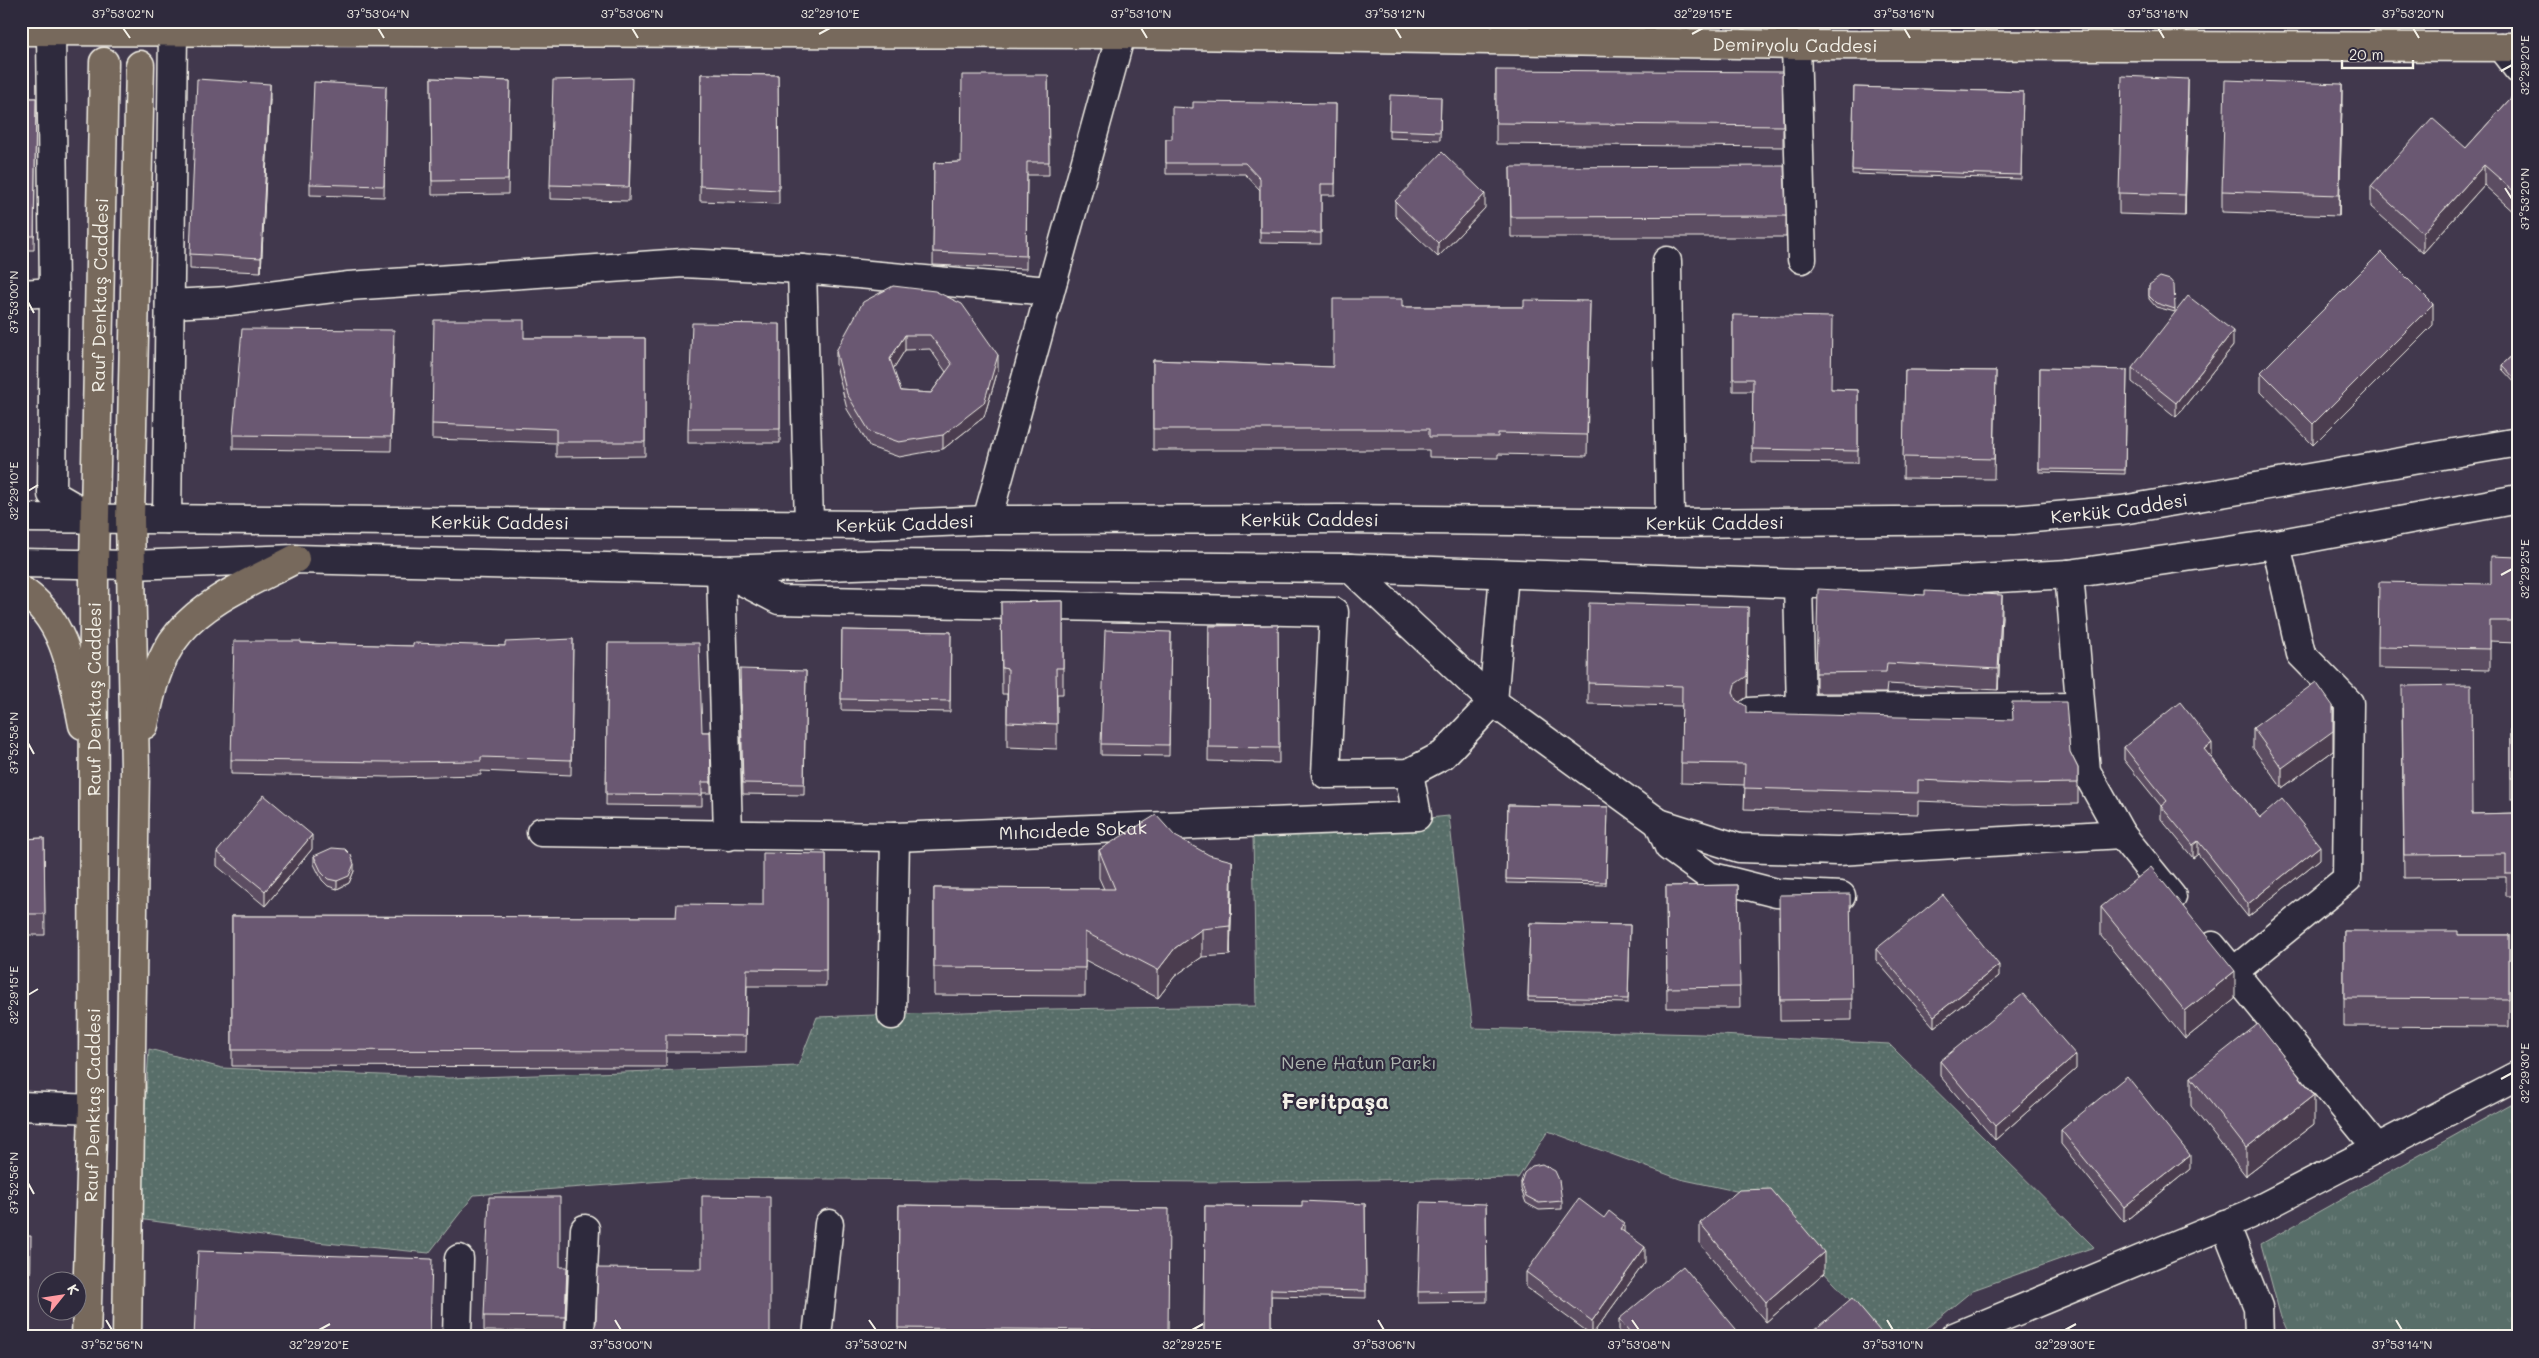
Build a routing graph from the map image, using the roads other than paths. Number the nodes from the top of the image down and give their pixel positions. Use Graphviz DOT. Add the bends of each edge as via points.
graph roads {
  1 [pos="21,31"];
  2 [pos="51,31"];
  3 [pos="173,32"];
  4 [pos="1121,34"];
  5 [pos="1796,45"];
  6 [pos="2509,46"];
  7 [pos="104,62"];
  8 [pos="140,65"];
  9 [pos="2518,70"];
  10 [pos="1802,259"];
  11 [pos="1667,260"];
  12 [pos="802,269"];
  13 [pos="1049,291"];
  14 [pos="54,292"];
  15 [pos="21,294"];
  16 [pos="170,304"];
  17 [pos="2518,442"];
  18 [pos="2518,499"];
  19 [pos="21,518"];
  20 [pos="130,519"];
  21 [pos="167,519"];
  22 [pos="96,520"];
  23 [pos="987,520"];
  24 [pos="809,523"];
  25 [pos="1670,523"];
  26 [pos="2276,544"];
  27 [pos="294,560"];
  28 [pos="21,563"];
  29 [pos="94,565"];
  30 [pos="131,565"];
  31 [pos="1350,568"];
  32 [pos="721,570"];
  33 [pos="1504,574"];
  34 [pos="2069,574"];
  35 [pos="1798,584"];
  36 [pos="21,590"];
  37 [pos="1493,702"];
  38 [pos="2080,707"];
  39 [pos="1801,709"];
  40 [pos="1749,712"];
  41 [pos="134,770"];
  42 [pos="1409,773"];
  43 [pos="94,790"];
  44 [pos="1659,823"];
  45 [pos="541,832"];
  46 [pos="2121,834"];
  47 [pos="728,836"];
  48 [pos="895,837"];
  49 [pos="1841,896"];
  50 [pos="2233,972"];
  51 [pos="892,1015"];
  52 [pos="2518,1075"];
  53 [pos="21,1106"];
  54 [pos="93,1109"];
  55 [pos="2377,1148"];
  56 [pos="829,1224"];
  57 [pos="2225,1224"];
  58 [pos="585,1229"];
  59 [pos="459,1260"];
  60 [pos="86,1337"];
  61 [pos="127,1337"];
  62 [pos="457,1337"];
  63 [pos="580,1337"];
  64 [pos="817,1337"];
  65 [pos="1954,1337"];
  66 [pos="2259,1337"];
  1 -- 2 [label="main road, Demiryolu Caddesi"];
  2 -- 3 [label="main road, Demiryolu Caddesi"];
  2 -- 14 [label="street"];
  3 -- 4 [label="main road, Demiryolu Caddesi"];
  3 -- 16 [label="street"];
  4 -- 5 [label="main road, Demiryolu Caddesi"];
  4 -- 13 [label="street"];
  5 -- 6 [label="main road, Demiryolu Caddesi"];
  5 -- 10 [label="street"];
  6 -- 9 [label="street"];
  7 -- 22 [label="main road, Rauf Denktaş Caddesi"];
  8 -- 20 [label="main road, Rauf Denktaş Caddesi"];
  11 -- 25 [label="street"];
  12 -- 13 [label="street"];
  12 -- 16 [label="street" via="682,263 349,286 229,301"];
  12 -- 24 [label="street"];
  13 -- 23 [label="street"];
  14 -- 15 [label="street"];
  14 -- 22 [label="street" via="52,494"];
  16 -- 21 [label="street"];
  17 -- 25 [label="street, Kerkük Caddesi" via="2122,510 2013,520"];
  18 -- 26 [label="street"];
  19 -- 22 [label="street, Kerkük Caddesi"];
  20 -- 21 [label="street, Kerkük Caddesi"];
  20 -- 22 [label="street, Kerkük Caddesi"];
  20 -- 30 [label="main road, Rauf Denktaş Caddesi"];
  21 -- 24 [label="street, Kerkük Caddesi"];
  22 -- 29 [label="main road, Rauf Denktaş Caddesi"];
  23 -- 24 [label="street, Kerkük Caddesi" via="874,525"];
  23 -- 25 [label="street, Kerkük Caddesi" via="1345,519"];
  26 -- 34 [label="street"];
  26 -- 50 [label="street" via="2301,654 2349,703 2347,879"];
  27 -- 30 [label="street"];
  27 -- 32 [label="street"];
  27 -- 41 [label="main road" via="216,602 178,633 166,654 149,699"];
  28 -- 29 [label="street"];
  29 -- 30 [label="street"];
  29 -- 43 [label="main road, Rauf Denktaş Caddesi"];
  30 -- 41 [label="main road, Rauf Denktaş Caddesi"];
  31 -- 32 [label="street" via="880,564"];
  31 -- 33 [label="street"];
  31 -- 37 [label="street"];
  32 -- 42 [label="street" via="779,600 1334,612 1326,774"];
  32 -- 47 [label="street"];
  33 -- 35 [label="street"];
  33 -- 37 [label="street"];
  34 -- 35 [label="street" via="1907,583"];
  34 -- 38 [label="street"];
  35 -- 39 [label="street"];
  36 -- 43 [label="main road" via="42,607 61,636 78,702"];
  37 -- 42 [label="street" via="1443,755"];
  37 -- 44 [label="street"];
  38 -- 39 [label="street"];
  38 -- 46 [label="street" via="2086,771"];
  39 -- 40 [label="street"];
  41 -- 61 [label="main road, Rauf Denktaş Caddesi"];
  42 -- 48 [label="street, Mıhcıdede Sokak" via="1418,816"];
  43 -- 54 [label="main road, Rauf Denktaş Caddesi"];
  44 -- 46 [label="street" via="1738,848 1838,851"];
  44 -- 49 [label="street" via="1669,847 1709,876 1776,892"];
  45 -- 47 [label="street, Mıhcıdede Sokak"];
  46 -- 50 [label="street"];
  47 -- 48 [label="street, Mıhcıdede Sokak"];
  48 -- 51 [label="street"];
  50 -- 55 [label="street"];
  52 -- 55 [label="street"];
  53 -- 54 [label="street"];
  54 -- 60 [label="main road, Rauf Denktaş Caddesi"];
  55 -- 57 [label="street"];
  56 -- 64 [label="street"];
  57 -- 65 [label="street"];
  57 -- 66 [label="street" via="2258,1308"];
  58 -- 63 [label="street"];
  59 -- 62 [label="street"];
}
